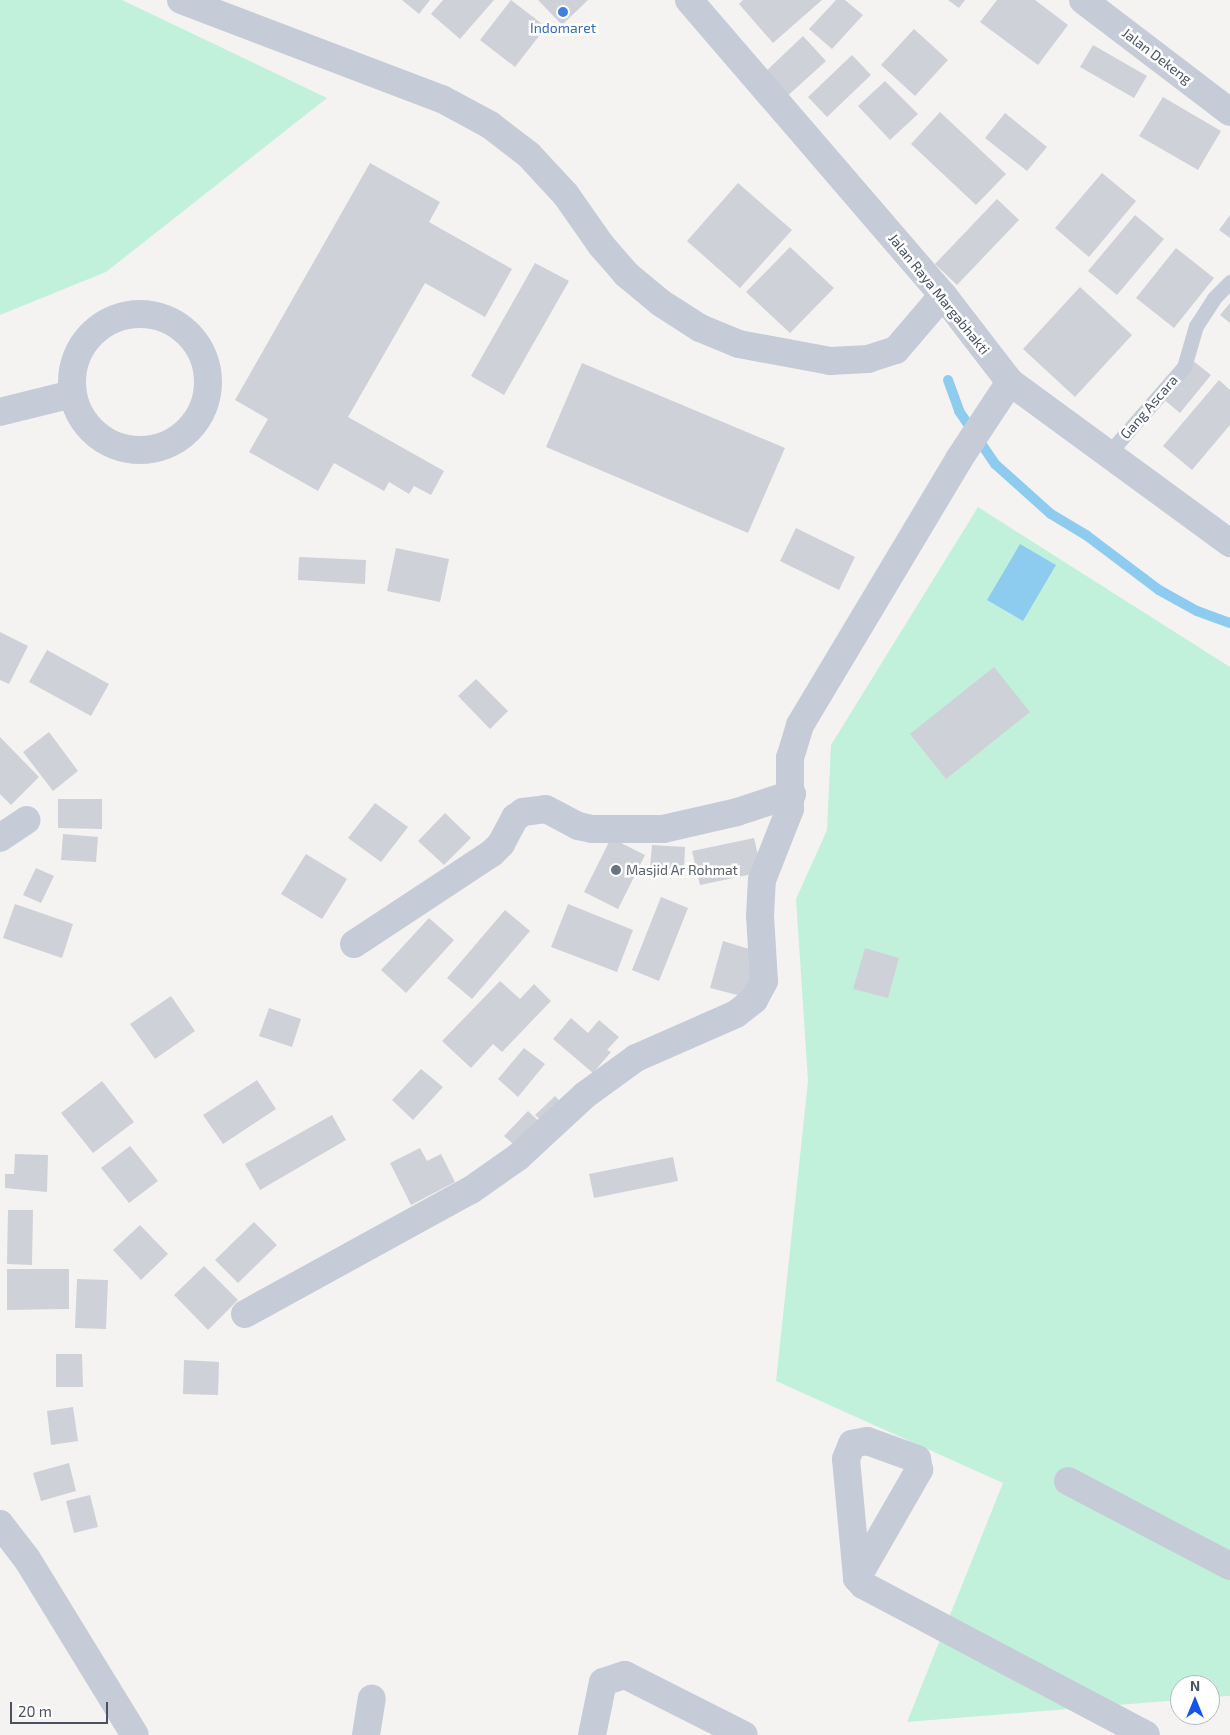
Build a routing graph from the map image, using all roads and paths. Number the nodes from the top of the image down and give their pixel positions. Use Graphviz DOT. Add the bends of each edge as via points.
graph roads {
  1 [pos="182,0"];
  2 [pos="688,0"];
  3 [pos="1084,0"];
  4 [pos="1230,112"];
  5 [pos="1230,282"];
  6 [pos="943,295"];
  7 [pos="1010,382"];
  8 [pos="72,394"];
  9 [pos="0,412"];
  10 [pos="1108,454"];
  11 [pos="1230,543"];
  12 [pos="792,794"];
  13 [pos="27,820"];
  14 [pos="0,838"];
  15 [pos="354,944"];
  16 [pos="245,1314"];
  17 [pos="1068,1481"];
  18 [pos="0,1524"];
  19 [pos="1230,1566"];
  20 [pos="857,1578"];
  21 [pos="372,1698"];
  22 [pos="135,1735"];
  23 [pos="366,1735"];
  24 [pos="592,1735"];
  25 [pos="744,1735"];
  26 [pos="1146,1735"];
  1 -- 6 [label="street" via="442,99 490,125 529,155 566,195 626,274 661,303 700,328 739,344 830,361 868,359 896,350"];
  2 -- 6 [label="street, Jalan Raya Margabhakti"];
  3 -- 4 [label="street, Jalan Dekeng"];
  5 -- 10 [label="lane, Gang Ascara" via="1214,298 1196,326 1184,367"];
  6 -- 7 [label="street, Jalan Raya Margabhakti"];
  7 -- 10 [label="street, Jalan Raya Margabhakti"];
  7 -- 12 [label="street" via="984,425 958,459 800,725 790,758"];
  8 -- 8 [label="street" via="73,367 83,342 95,329 127,314 146,313 179,326 198,345 208,370 204,405 196,421 169,444 152,449 134,450 100,438 82,418"];
  8 -- 9 [label="street"];
  10 -- 11 [label="street, Jalan Raya Margabhakti"];
  12 -- 15 [label="street" via="737,812 663,829 592,829 578,826 546,809 523,812 515,818 501,844 492,853"];
  12 -- 16 [label="street" via="790,809 762,880 760,916 764,981 754,1000 736,1014 662,1045 623,1067 585,1095 518,1157 470,1190"];
  13 -- 14 [label="street"];
  17 -- 19 [label="street"];
  18 -- 22 [label="street" via="27,1559"];
  20 -- 26 [label="street" via="866,1588"];
  21 -- 23 [label="street"];
  24 -- 25 [label="street" via="603,1682 625,1675"];
}
